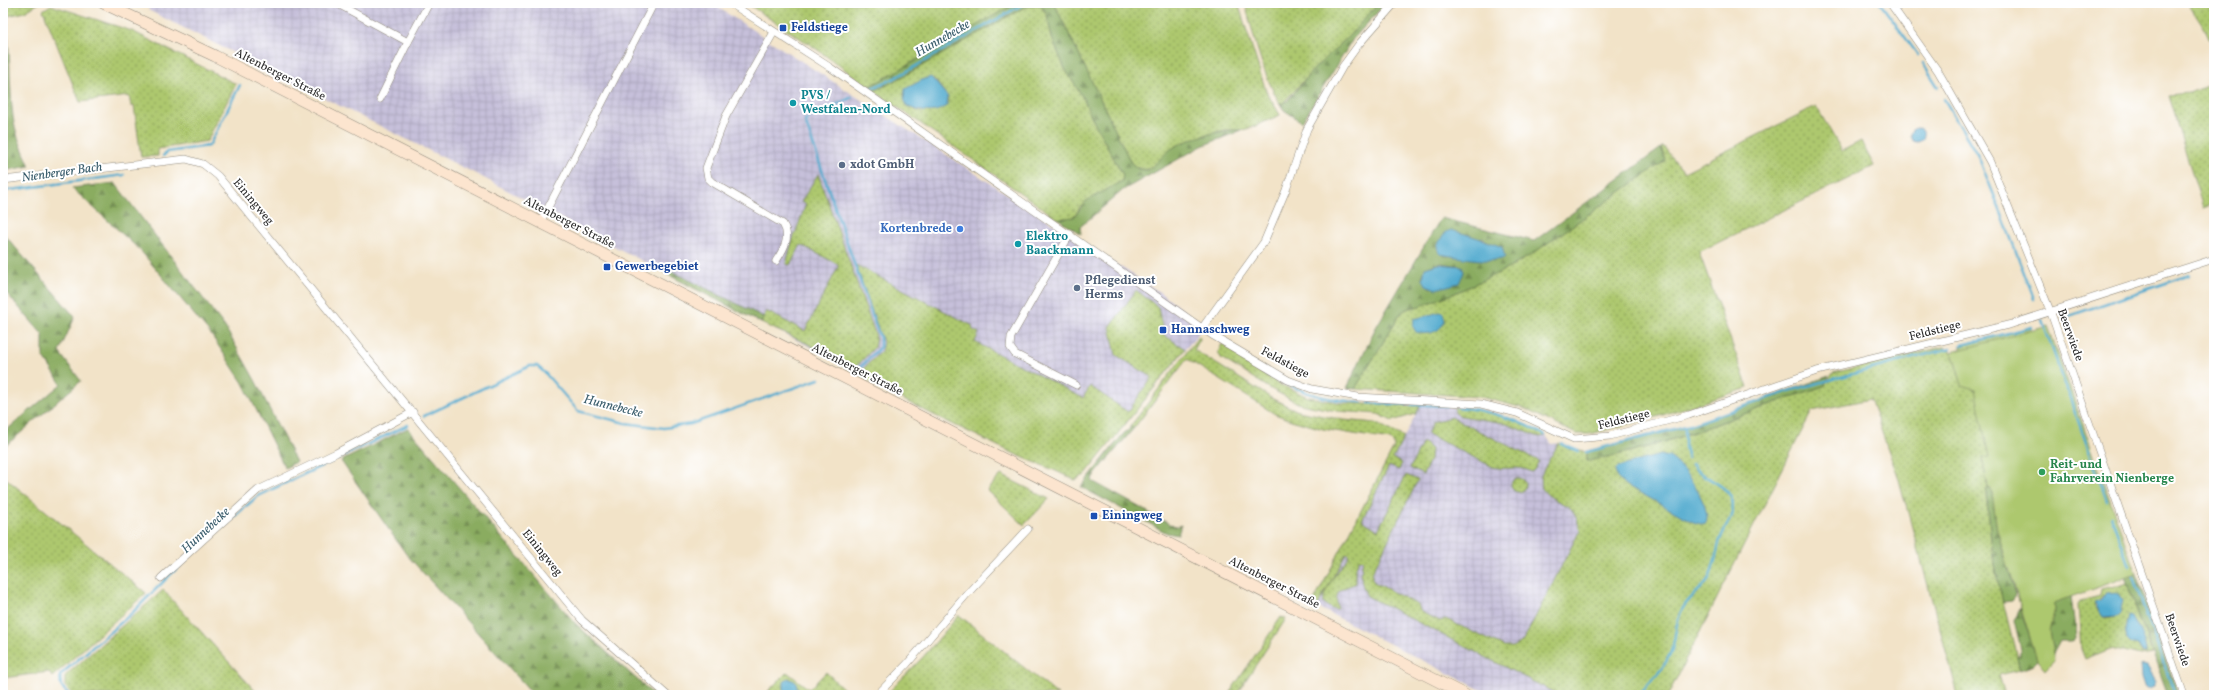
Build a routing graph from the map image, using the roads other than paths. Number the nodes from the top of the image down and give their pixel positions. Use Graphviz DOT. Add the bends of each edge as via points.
graph roads {
  1 [pos="103,3"];
  2 [pos="336,3"];
  3 [pos="429,3"];
  4 [pos="654,3"];
  5 [pos="730,3"];
  6 [pos="1394,3"];
  7 [pos="1890,3"];
  8 [pos="774,32"];
  9 [pos="408,42"];
  10 [pos="380,98"];
  11 [pos="3,180"];
  12 [pos="540,223"];
  13 [pos="1070,234"];
  14 [pos="2214,259"];
  15 [pos="776,261"];
  16 [pos="2051,313"];
  17 [pos="1202,328"];
  18 [pos="1076,385"];
  19 [pos="413,412"];
  20 [pos="1028,529"];
  21 [pos="161,578"];
  22 [pos="667,695"];
  23 [pos="877,695"];
  24 [pos="1465,695"];
  25 [pos="2184,695"];
  1 -- 12 [label="main road, Altenberger Straße" via="215,56"];
  2 -- 9 [label="street"];
  3 -- 9 [label="street"];
  4 -- 12 [label="street"];
  5 -- 8 [label="street, Feldstiege"];
  6 -- 17 [label="street" via="1359,44 1340,73 1307,130 1264,242"];
  7 -- 16 [label="street, Beerwiede" via="1938,71 1990,162"];
  8 -- 13 [label="street, Feldstiege" via="819,60"];
  8 -- 15 [label="street" via="726,116 706,168 708,178 712,182 783,224 787,237"];
  9 -- 10 [label="street"];
  11 -- 19 [label="street, Einingweg" via="186,159 203,164 218,176"];
  12 -- 24 [label="main road, Altenberger Straße"];
  13 -- 17 [label="street, Feldstiege"];
  13 -- 18 [label="street" via="1012,337 1010,347 1015,354"];
  14 -- 16 [label="street, Feldstiege"];
  16 -- 17 [label="street, Feldstiege" via="1817,371 1689,415 1601,438 1582,440 1566,437 1517,413 1481,404 1358,397 1312,389 1288,380"];
  16 -- 25 [label="street, Beerwiede"];
  19 -- 21 [label="street" via="336,453 258,490"];
  19 -- 22 [label="street, Einingweg" via="582,620"];
  20 -- 23 [label="street"];
}
